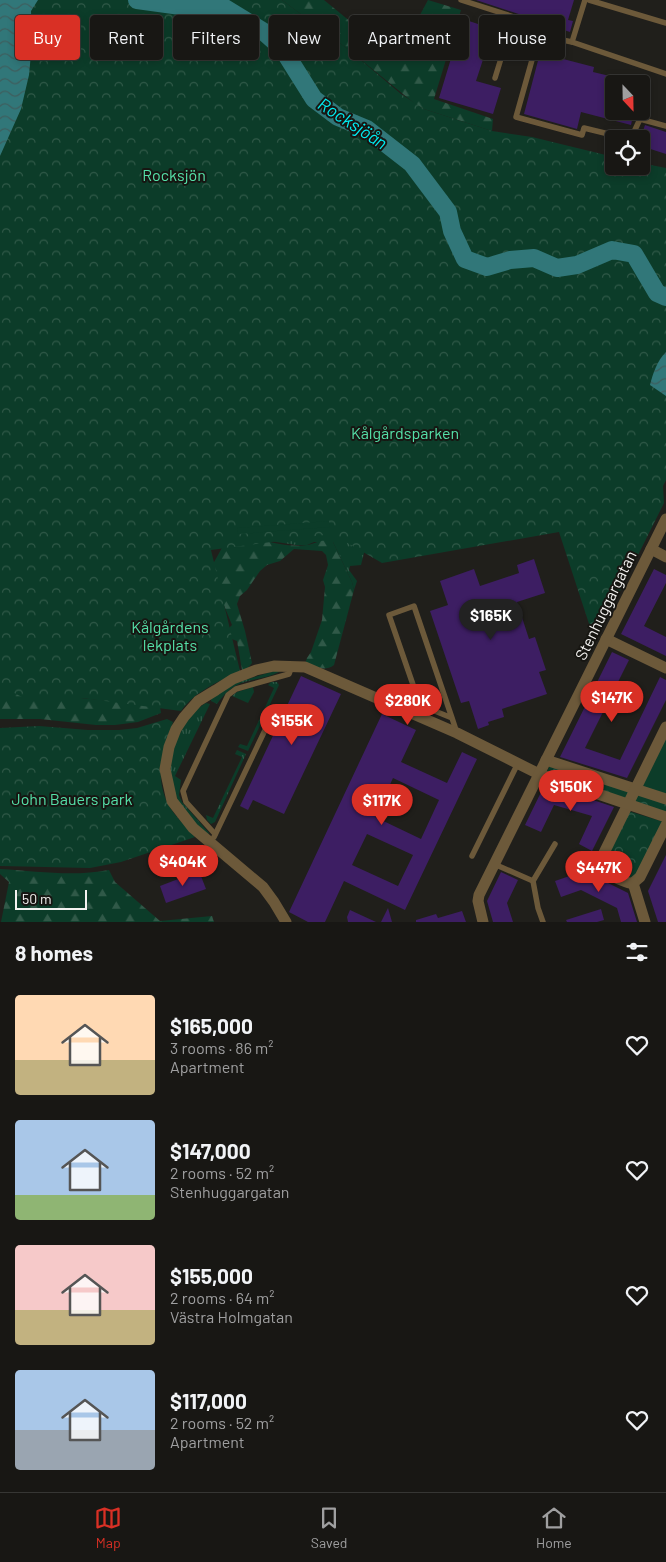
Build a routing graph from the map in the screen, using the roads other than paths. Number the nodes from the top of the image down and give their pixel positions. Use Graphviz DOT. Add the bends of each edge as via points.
graph roads {
  1 [pos="461,0"];
  2 [pos="587,0"];
  3 [pos="508,15"];
  4 [pos="666,23"];
  5 [pos="565,41"];
  6 [pos="572,42"];
  7 [pos="501,60"];
  8 [pos="532,60"];
  9 [pos="665,72"];
  10 [pos="495,78"];
  11 [pos="666,126"];
  12 [pos="666,518"];
  13 [pos="651,549"];
  14 [pos="666,557"];
  15 [pos="606,639"];
  16 [pos="290,666"];
  17 [pos="666,668"];
  18 [pos="452,718"];
  19 [pos="267,726"];
  20 [pos="666,728"];
  21 [pos="457,733"];
  22 [pos="546,760"];
  23 [pos="518,763"];
  24 [pos="535,771"];
  25 [pos="635,789"];
  26 [pos="666,799"];
  27 [pos="628,804"];
  28 [pos="666,817"];
  29 [pos="666,825"];
  30 [pos="213,839"];
  31 [pos="555,844"];
  32 [pos="472,856"];
  33 [pos="494,864"];
  34 [pos="533,881"];
  35 [pos="633,883"];
  36 [pos="286,922"];
  37 [pos="483,922"];
  38 [pos="543,922"];
  39 [pos="645,922"];
  1 -- 3 [label="lane"];
  2 -- 4 [label="lane"];
  2 -- 6 [label="lane"];
  5 -- 6 [label="lane"];
  6 -- 9 [label="lane"];
  7 -- 10 [label="lane"];
  8 -- 11 [label="lane" via="516,117 582,135 584,128 625,138 633,134 640,119"];
  12 -- 13 [label="street, Stenhuggargatan"];
  13 -- 14 [label="street"];
  13 -- 15 [label="street, Stenhuggargatan"];
  15 -- 17 [label="street"];
  15 -- 22 [label="street, Stenhuggargatan"];
  16 -- 21 [label="street" via="306,667"];
  16 -- 30 [label="lane" via="289,674 236,689 228,695 183,791 186,802"];
  16 -- 30 [label="street" via="256,670 234,680 198,701 176,729 165,769 172,801 193,828"];
  18 -- 18 [label="lane" via="414,606 389,615 420,705"];
  18 -- 21 [label="lane"];
  19 -- 30 [label="lane"];
  20 -- 25 [label="street"];
  21 -- 23 [label="street"];
  22 -- 24 [label="street, Stenhuggargatan"];
  22 -- 25 [label="street"];
  23 -- 24 [label="street"];
  23 -- 32 [label="lane"];
  24 -- 27 [label="street"];
  24 -- 33 [label="street, Stenhuggargatan"];
  25 -- 26 [label="street"];
  25 -- 27 [label="street"];
  27 -- 28 [label="street"];
  27 -- 35 [label="street" via="600,864 604,872"];
  29 -- 35 [label="street" via="640,877"];
  30 -- 36 [label="street" via="263,887"];
  31 -- 34 [label="lane"];
  33 -- 34 [label="lane"];
  33 -- 37 [label="street, Stenhuggargatan" via="479,895"];
  34 -- 38 [label="lane"];
  35 -- 39 [label="street"];
}
